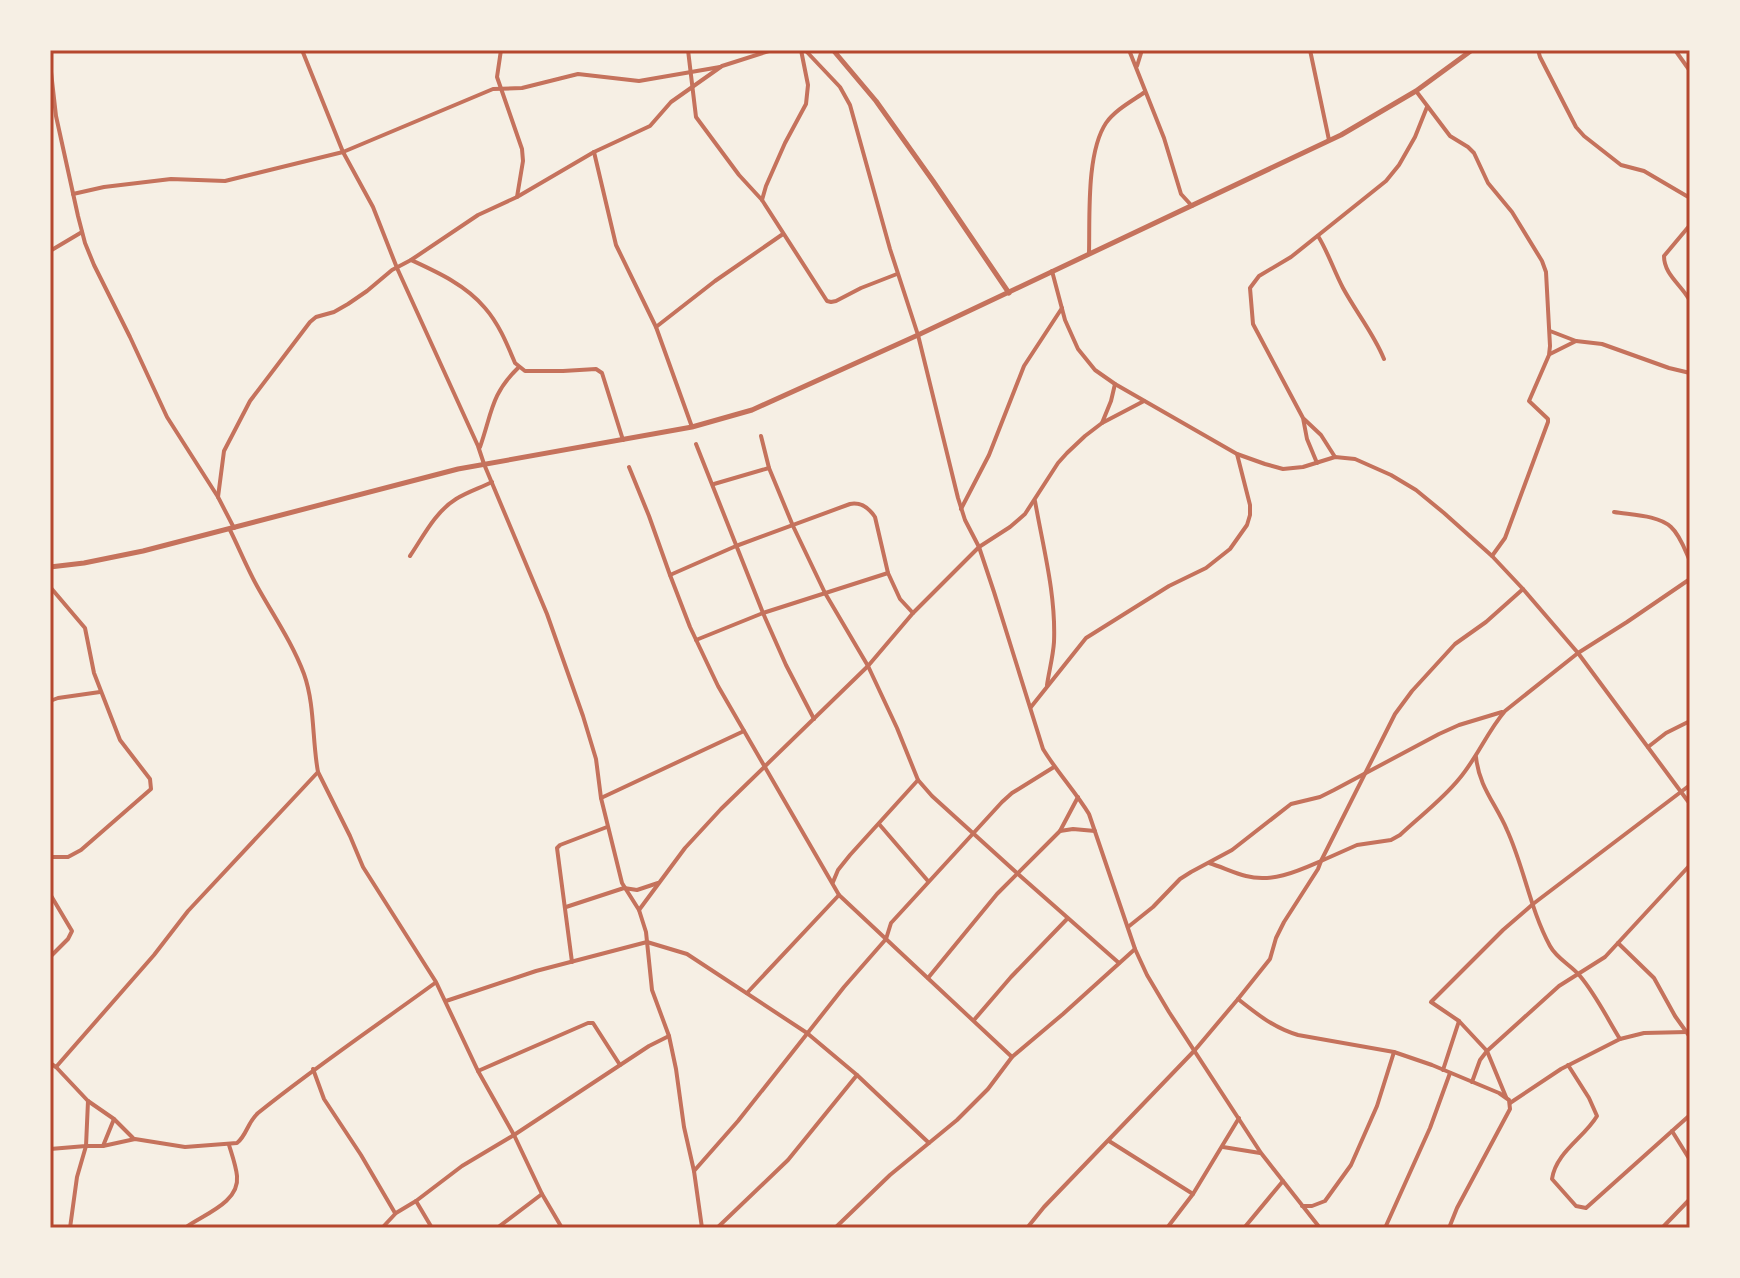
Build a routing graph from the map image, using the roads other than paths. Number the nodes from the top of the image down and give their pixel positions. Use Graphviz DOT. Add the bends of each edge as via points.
graph roads {
  1 [pos="50,50"];
  2 [pos="302,50"];
  3 [pos="501,50"];
  4 [pos="688,50"];
  5 [pos="772,50"];
  6 [pos="803,50"];
  7 [pos="833,50"];
  8 [pos="1129,50"];
  9 [pos="1142,50"];
  10 [pos="1310,50"];
  11 [pos="1472,50"];
  12 [pos="1538,50"];
  13 [pos="1675,50"];
  14 [pos="722,66"];
  15 [pos="1136,69"];
  16 [pos="691,70"];
  17 [pos="1690,71"];
  18 [pos="692,87"];
  19 [pos="500,88"];
  20 [pos="1416,91"];
  21 [pos="1145,92"];
  22 [pos="1427,106"];
  23 [pos="53,116"];
  24 [pos="1329,140"];
  25 [pos="343,152"];
  26 [pos="594,152"];
  27 [pos="73,194"];
  28 [pos="517,197"];
  29 [pos="1690,198"];
  30 [pos="762,200"];
  31 [pos="1192,206"];
  32 [pos="1690,225"];
  33 [pos="82,232"];
  34 [pos="783,234"];
  35 [pos="1318,236"];
  36 [pos="50,251"];
  37 [pos="1089,253"];
  38 [pos="411,260"];
  39 [pos="397,268"];
  40 [pos="1052,271"];
  41 [pos="897,274"];
  42 [pos="1009,293"];
  43 [pos="1690,301"];
  44 [pos="1062,308"];
  45 [pos="656,327"];
  46 [pos="1550,331"];
  47 [pos="918,335"];
  48 [pos="1576,341"];
  49 [pos="1549,355"];
  50 [pos="1384,359"];
  51 [pos="518,368"];
  52 [pos="1690,373"];
  53 [pos="1115,384"];
  54 [pos="1144,401"];
  55 [pos="1303,418"];
  56 [pos="1102,423"];
  57 [pos="692,427"];
  58 [pos="761,436"];
  59 [pos="623,440"];
  60 [pos="696,444"];
  61 [pos="479,449"];
  62 [pos="1237,454"];
  63 [pos="1335,457"];
  64 [pos="1317,463"];
  65 [pos="484,464"];
  66 [pos="629,467"];
  67 [pos="769,468"];
  68 [pos="492,482"];
  69 [pos="713,484"];
  70 [pos="218,497"];
  71 [pos="1035,500"];
  72 [pos="961,509"];
  73 [pos="1614,512"];
  74 [pos="793,526"];
  75 [pos="232,529"];
  76 [pos="736,546"];
  77 [pos="979,547"];
  78 [pos="410,556"];
  79 [pos="1492,556"];
  80 [pos="1690,561"];
  81 [pos="50,567"];
  82 [pos="888,573"];
  83 [pos="670,575"];
  84 [pos="1690,579"];
  85 [pos="51,588"];
  86 [pos="1523,589"];
  87 [pos="825,593"];
  88 [pos="763,613"];
  89 [pos="913,613"];
  90 [pos="696,640"];
  91 [pos="1578,653"];
  92 [pos="868,666"];
  93 [pos="1046,688"];
  94 [pos="100,692"];
  95 [pos="50,701"];
  96 [pos="1030,709"];
  97 [pos="1505,711"];
  98 [pos="814,719"];
  99 [pos="1690,721"];
  100 [pos="744,731"];
  101 [pos="1647,747"];
  102 [pos="1475,754"];
  103 [pos="765,766"];
  104 [pos="1054,767"];
  105 [pos="318,772"];
  106 [pos="1364,775"];
  107 [pos="918,780"];
  108 [pos="1690,785"];
  109 [pos="1682,791"];
  110 [pos="1078,797"];
  111 [pos="601,798"];
  112 [pos="1690,804"];
  113 [pos="879,824"];
  114 [pos="608,827"];
  115 [pos="1060,831"];
  116 [pos="1095,831"];
  117 [pos="972,833"];
  118 [pos="50,857"];
  119 [pos="1321,861"];
  120 [pos="1209,863"];
  121 [pos="1690,865"];
  122 [pos="1018,874"];
  123 [pos="928,881"];
  124 [pos="659,883"];
  125 [pos="832,883"];
  126 [pos="624,888"];
  127 [pos="50,894"];
  128 [pos="839,895"];
  129 [pos="1533,904"];
  130 [pos="566,907"];
  131 [pos="639,910"];
  132 [pos="1067,919"];
  133 [pos="1128,927"];
  134 [pos="886,939"];
  135 [pos="647,942"];
  136 [pos="1618,943"];
  137 [pos="1135,949"];
  138 [pos="50,957"];
  139 [pos="572,962"];
  140 [pos="1119,963"];
  141 [pos="1578,973"];
  142 [pos="928,978"];
  143 [pos="436,982"];
  144 [pos="747,993"];
  145 [pos="1238,999"];
  146 [pos="446,1001"];
  147 [pos="974,1020"];
  148 [pos="1459,1021"];
  149 [pos="807,1033"];
  150 [pos="1689,1034"];
  151 [pos="669,1036"];
  152 [pos="1620,1039"];
  153 [pos="1195,1050"];
  154 [pos="1487,1051"];
  155 [pos="1394,1052"];
  156 [pos="1012,1057"];
  157 [pos="50,1063"];
  158 [pos="620,1065"];
  159 [pos="1568,1065"];
  160 [pos="56,1067"];
  161 [pos="313,1069"];
  162 [pos="1443,1070"];
  163 [pos="478,1071"];
  164 [pos="1450,1073"];
  165 [pos="857,1075"];
  166 [pos="1472,1082"];
  167 [pos="1506,1097"];
  168 [pos="88,1101"];
  169 [pos="1510,1103"];
  170 [pos="1690,1115"];
  171 [pos="1239,1118"];
  172 [pos="114,1119"];
  173 [pos="1672,1131"];
  174 [pos="514,1135"];
  175 [pos="135,1139"];
  176 [pos="1109,1141"];
  177 [pos="929,1143"];
  178 [pos="229,1145"];
  179 [pos="86,1146"];
  180 [pos="103,1146"];
  181 [pos="1223,1147"];
  182 [pos="50,1149"];
  183 [pos="1261,1153"];
  184 [pos="1690,1160"];
  185 [pos="694,1171"];
  186 [pos="1283,1181"];
  187 [pos="542,1194"];
  188 [pos="1193,1194"];
  189 [pos="1690,1199"];
  190 [pos="416,1201"];
  191 [pos="1302,1206"];
  192 [pos="396,1213"];
  193 [pos="70,1228"];
  194 [pos="185,1228"];
  195 [pos="382,1228"];
  196 [pos="432,1228"];
  197 [pos="497,1228"];
  198 [pos="562,1228"];
  199 [pos="702,1228"];
  200 [pos="717,1228"];
  201 [pos="835,1228"];
  202 [pos="1027,1228"];
  203 [pos="1167,1228"];
  204 [pos="1244,1228"];
  205 [pos="1320,1228"];
  206 [pos="1385,1228"];
  207 [pos="1449,1228"];
  208 [pos="1662,1228"];
  1 -- 23 [label="street"];
  2 -- 25 [label="street"];
  3 -- 19 [label="street"];
  4 -- 16 [label="street"];
  5 -- 14 [label="street"];
  6 -- 30 [label="street" via="806,104"];
  6 -- 41 [label="street" via="848,100"];
  7 -- 42 [label="street" via="876,101"];
  8 -- 15 [label="street"];
  9 -- 15 [label="street"];
  10 -- 24 [label="street"];
  11 -- 20 [label="street"];
  12 -- 29 [label="street" via="1578,131 1613,160"];
  13 -- 17 [label="street"];
  14 -- 16 [label="street"];
  14 -- 18 [label="street"];
  15 -- 21 [label="street"];
  16 -- 18 [label="street"];
  16 -- 19 [label="street" via="639,81 578,74"];
  18 -- 26 [label="street" via="650,126"];
  18 -- 30 [label="street" via="696,117"];
  19 -- 25 [label="street"];
  19 -- 28 [label="street" via="522,149"];
  20 -- 22 [label="street"];
  20 -- 24 [label="street"];
  21 -- 31 [label="street" via="1181,194"];
  21 -- 37 [label="street" via="1109,119 1098,139"];
  22 -- 35 [label="street" via="1392,174"];
  22 -- 46 [label="street" via="1450,136 1474,153 1488,183 1542,261"];
  23 -- 27 [label="street"];
  24 -- 31 [label="street"];
  25 -- 27 [label="street" via="225,181 171,179"];
  25 -- 39 [label="street"];
  26 -- 28 [label="street"];
  26 -- 45 [label="street" via="616,245"];
  27 -- 33 [label="street"];
  28 -- 38 [label="street" via="478,215"];
  30 -- 34 [label="street"];
  31 -- 37 [label="street"];
  32 -- 43 [label="street" via="1664,256 1664,264"];
  33 -- 36 [label="street"];
  33 -- 70 [label="street" via="167,417"];
  34 -- 41 [label="street" via="829,302"];
  34 -- 45 [label="street"];
  35 -- 50 [label="street"];
  35 -- 55 [label="street" via="1259,276 1249,293 1253,324"];
  37 -- 40 [label="street"];
  38 -- 39 [label="street"];
  38 -- 51 [label="street" via="484,306"];
  39 -- 61 [label="street"];
  39 -- 70 [label="street" via="348,304 310,322 253,396 224,451"];
  40 -- 42 [label="street"];
  40 -- 44 [label="street"];
  41 -- 47 [label="street"];
  42 -- 47 [label="street"];
  44 -- 53 [label="street" via="1078,349"];
  44 -- 72 [label="street" via="1024,366"];
  45 -- 57 [label="street"];
  46 -- 48 [label="street"];
  46 -- 49 [label="street"];
  47 -- 57 [label="street" via="752,410"];
  47 -- 72 [label="street"];
  48 -- 49 [label="street"];
  48 -- 52 [label="street" via="1602,344"];
  49 -- 79 [label="street" via="1529,401 1548,422 1505,538"];
  51 -- 59 [label="street" via="599,370"];
  51 -- 61 [label="street" via="497,393"];
  53 -- 54 [label="street"];
  53 -- 56 [label="street"];
  54 -- 56 [label="street"];
  54 -- 62 [label="street"];
  55 -- 63 [label="street"];
  55 -- 64 [label="street"];
  56 -- 71 [label="street" via="1058,463"];
  57 -- 59 [label="street"];
  58 -- 67 [label="street"];
  59 -- 65 [label="street"];
  60 -- 69 [label="street"];
  61 -- 65 [label="street"];
  62 -- 64 [label="street" via="1283,469"];
  62 -- 93 [label="street" via="1250,515 1230,549 1086,638"];
  63 -- 64 [label="street"];
  63 -- 79 [label="street" via="1368,463 1416,490"];
  65 -- 68 [label="street"];
  65 -- 75 [label="street"];
  66 -- 83 [label="street"];
  67 -- 69 [label="street"];
  67 -- 74 [label="street"];
  68 -- 78 [label="street" via="447,506"];
  68 -- 111 [label="street" via="583,716"];
  69 -- 76 [label="street"];
  70 -- 75 [label="street"];
  71 -- 77 [label="street" via="1019,520"];
  71 -- 93 [label="street" via="1053,616"];
  72 -- 77 [label="street"];
  73 -- 80 [label="street" via="1667,524"];
  74 -- 76 [label="street"];
  74 -- 82 [label="street" via="850,504 865,506 878,526"];
  74 -- 87 [label="street"];
  75 -- 81 [label="street"];
  75 -- 105 [label="street" via="305,676"];
  76 -- 83 [label="street"];
  76 -- 88 [label="street"];
  77 -- 89 [label="street"];
  77 -- 96 [label="street"];
  79 -- 86 [label="street"];
  82 -- 87 [label="street"];
  82 -- 89 [label="street"];
  83 -- 90 [label="street"];
  84 -- 91 [label="street"];
  85 -- 94 [label="street" via="85,628"];
  86 -- 91 [label="street"];
  86 -- 106 [label="street" via="1455,644 1412,691"];
  87 -- 88 [label="street"];
  87 -- 92 [label="street"];
  88 -- 90 [label="street"];
  88 -- 98 [label="street"];
  89 -- 92 [label="street"];
  90 -- 100 [label="street"];
  91 -- 97 [label="street"];
  91 -- 101 [label="street"];
  92 -- 98 [label="street"];
  92 -- 107 [label="street"];
  93 -- 96 [label="street"];
  94 -- 95 [label="street"];
  94 -- 118 [label="street" via="120,740 152,786 81,850"];
  96 -- 104 [label="street"];
  97 -- 102 [label="street"];
  97 -- 106 [label="street" via="1459,725"];
  98 -- 103 [label="street"];
  99 -- 101 [label="street"];
  100 -- 103 [label="street"];
  100 -- 111 [label="street"];
  101 -- 109 [label="street"];
  102 -- 119 [label="street" via="1447,793 1400,835"];
  102 -- 129 [label="street"];
  103 -- 124 [label="street" via="712,818"];
  103 -- 125 [label="street"];
  104 -- 110 [label="street"];
  104 -- 117 [label="street" via="1012,793"];
  105 -- 143 [label="street" via="363,867"];
  105 -- 160 [label="street" via="188,911"];
  106 -- 119 [label="street"];
  106 -- 120 [label="street" via="1320,797 1291,804"];
  107 -- 113 [label="street"];
  107 -- 117 [label="street"];
  108 -- 109 [label="street"];
  109 -- 112 [label="street"];
  109 -- 129 [label="street"];
  110 -- 115 [label="street"];
  110 -- 116 [label="street"];
  111 -- 114 [label="street"];
  113 -- 123 [label="street"];
  113 -- 125 [label="street"];
  114 -- 126 [label="street"];
  114 -- 130 [label="street" via="557,848"];
  115 -- 116 [label="street"];
  115 -- 122 [label="street"];
  116 -- 133 [label="street"];
  117 -- 122 [label="street"];
  117 -- 123 [label="street"];
  119 -- 120 [label="street" via="1263,879"];
  119 -- 145 [label="street" via="1284,922 1270,959"];
  120 -- 133 [label="street" via="1180,879"];
  121 -- 136 [label="street"];
  122 -- 132 [label="street"];
  122 -- 142 [label="street"];
  123 -- 134 [label="street" via="891,923"];
  124 -- 126 [label="street"];
  124 -- 131 [label="street"];
  125 -- 128 [label="street"];
  126 -- 130 [label="street"];
  126 -- 131 [label="street"];
  127 -- 138 [label="street" via="72,931"];
  128 -- 134 [label="street"];
  128 -- 144 [label="street"];
  129 -- 141 [label="street" via="1554,952"];
  129 -- 148 [label="street" via="1431,1002"];
  130 -- 139 [label="street"];
  131 -- 135 [label="street"];
  132 -- 140 [label="street"];
  132 -- 147 [label="street"];
  133 -- 137 [label="street"];
  134 -- 142 [label="street"];
  134 -- 149 [label="street"];
  135 -- 139 [label="street"];
  135 -- 144 [label="street" via="687,954"];
  135 -- 151 [label="street" via="652,990"];
  136 -- 141 [label="street"];
  136 -- 150 [label="street" via="1654,978"];
  137 -- 140 [label="street"];
  137 -- 153 [label="street"];
  139 -- 146 [label="street"];
  140 -- 156 [label="street"];
  141 -- 152 [label="street"];
  141 -- 154 [label="street"];
  142 -- 147 [label="street"];
  143 -- 146 [label="street"];
  143 -- 161 [label="street"];
  144 -- 149 [label="street"];
  145 -- 153 [label="street"];
  145 -- 155 [label="street" via="1284,1031"];
  146 -- 163 [label="street"];
  147 -- 156 [label="street"];
  148 -- 154 [label="street"];
  148 -- 162 [label="street"];
  149 -- 165 [label="street"];
  149 -- 185 [label="street"];
  150 -- 152 [label="street" via="1644,1033"];
  151 -- 158 [label="street"];
  151 -- 185 [label="street"];
  152 -- 159 [label="street"];
  153 -- 171 [label="street"];
  153 -- 176 [label="street"];
  154 -- 166 [label="street"];
  154 -- 167 [label="street"];
  155 -- 162 [label="street"];
  155 -- 191 [label="street" via="1351,1165 1325,1201"];
  156 -- 177 [label="street" via="978,1100"];
  157 -- 160 [label="street"];
  158 -- 163 [label="street" via="588,1023"];
  158 -- 174 [label="street"];
  159 -- 169 [label="street"];
  159 -- 173 [label="street" via="1597,1116 1552,1176 1576,1206 1586,1208"];
  160 -- 168 [label="street"];
  161 -- 178 [label="street" via="254,1117 242,1139"];
  161 -- 192 [label="street" via="324,1099"];
  162 -- 164 [label="street"];
  163 -- 174 [label="street"];
  164 -- 166 [label="street"];
  164 -- 206 [label="street"];
  165 -- 177 [label="street"];
  165 -- 200 [label="street" via="788,1160"];
  166 -- 167 [label="street"];
  167 -- 169 [label="street"];
  168 -- 172 [label="street"];
  168 -- 179 [label="street"];
  169 -- 207 [label="street"];
  170 -- 173 [label="street"];
  171 -- 181 [label="street"];
  171 -- 183 [label="street"];
  172 -- 175 [label="street"];
  172 -- 180 [label="street"];
  173 -- 184 [label="street"];
  174 -- 187 [label="street"];
  174 -- 190 [label="street"];
  175 -- 178 [label="street" via="185,1147"];
  175 -- 180 [label="street"];
  176 -- 188 [label="street"];
  176 -- 202 [label="street"];
  177 -- 201 [label="street"];
  178 -- 194 [label="street" via="237,1175 234,1191"];
  179 -- 180 [label="street"];
  179 -- 182 [label="street"];
  179 -- 193 [label="street"];
  181 -- 183 [label="street"];
  181 -- 188 [label="street"];
  183 -- 186 [label="street"];
  185 -- 199 [label="street"];
  186 -- 191 [label="street"];
  186 -- 204 [label="street"];
  187 -- 197 [label="street"];
  187 -- 198 [label="street"];
  188 -- 203 [label="street"];
  189 -- 208 [label="street"];
  190 -- 192 [label="street"];
  190 -- 196 [label="street"];
  191 -- 205 [label="street"];
  192 -- 195 [label="street"];
}
